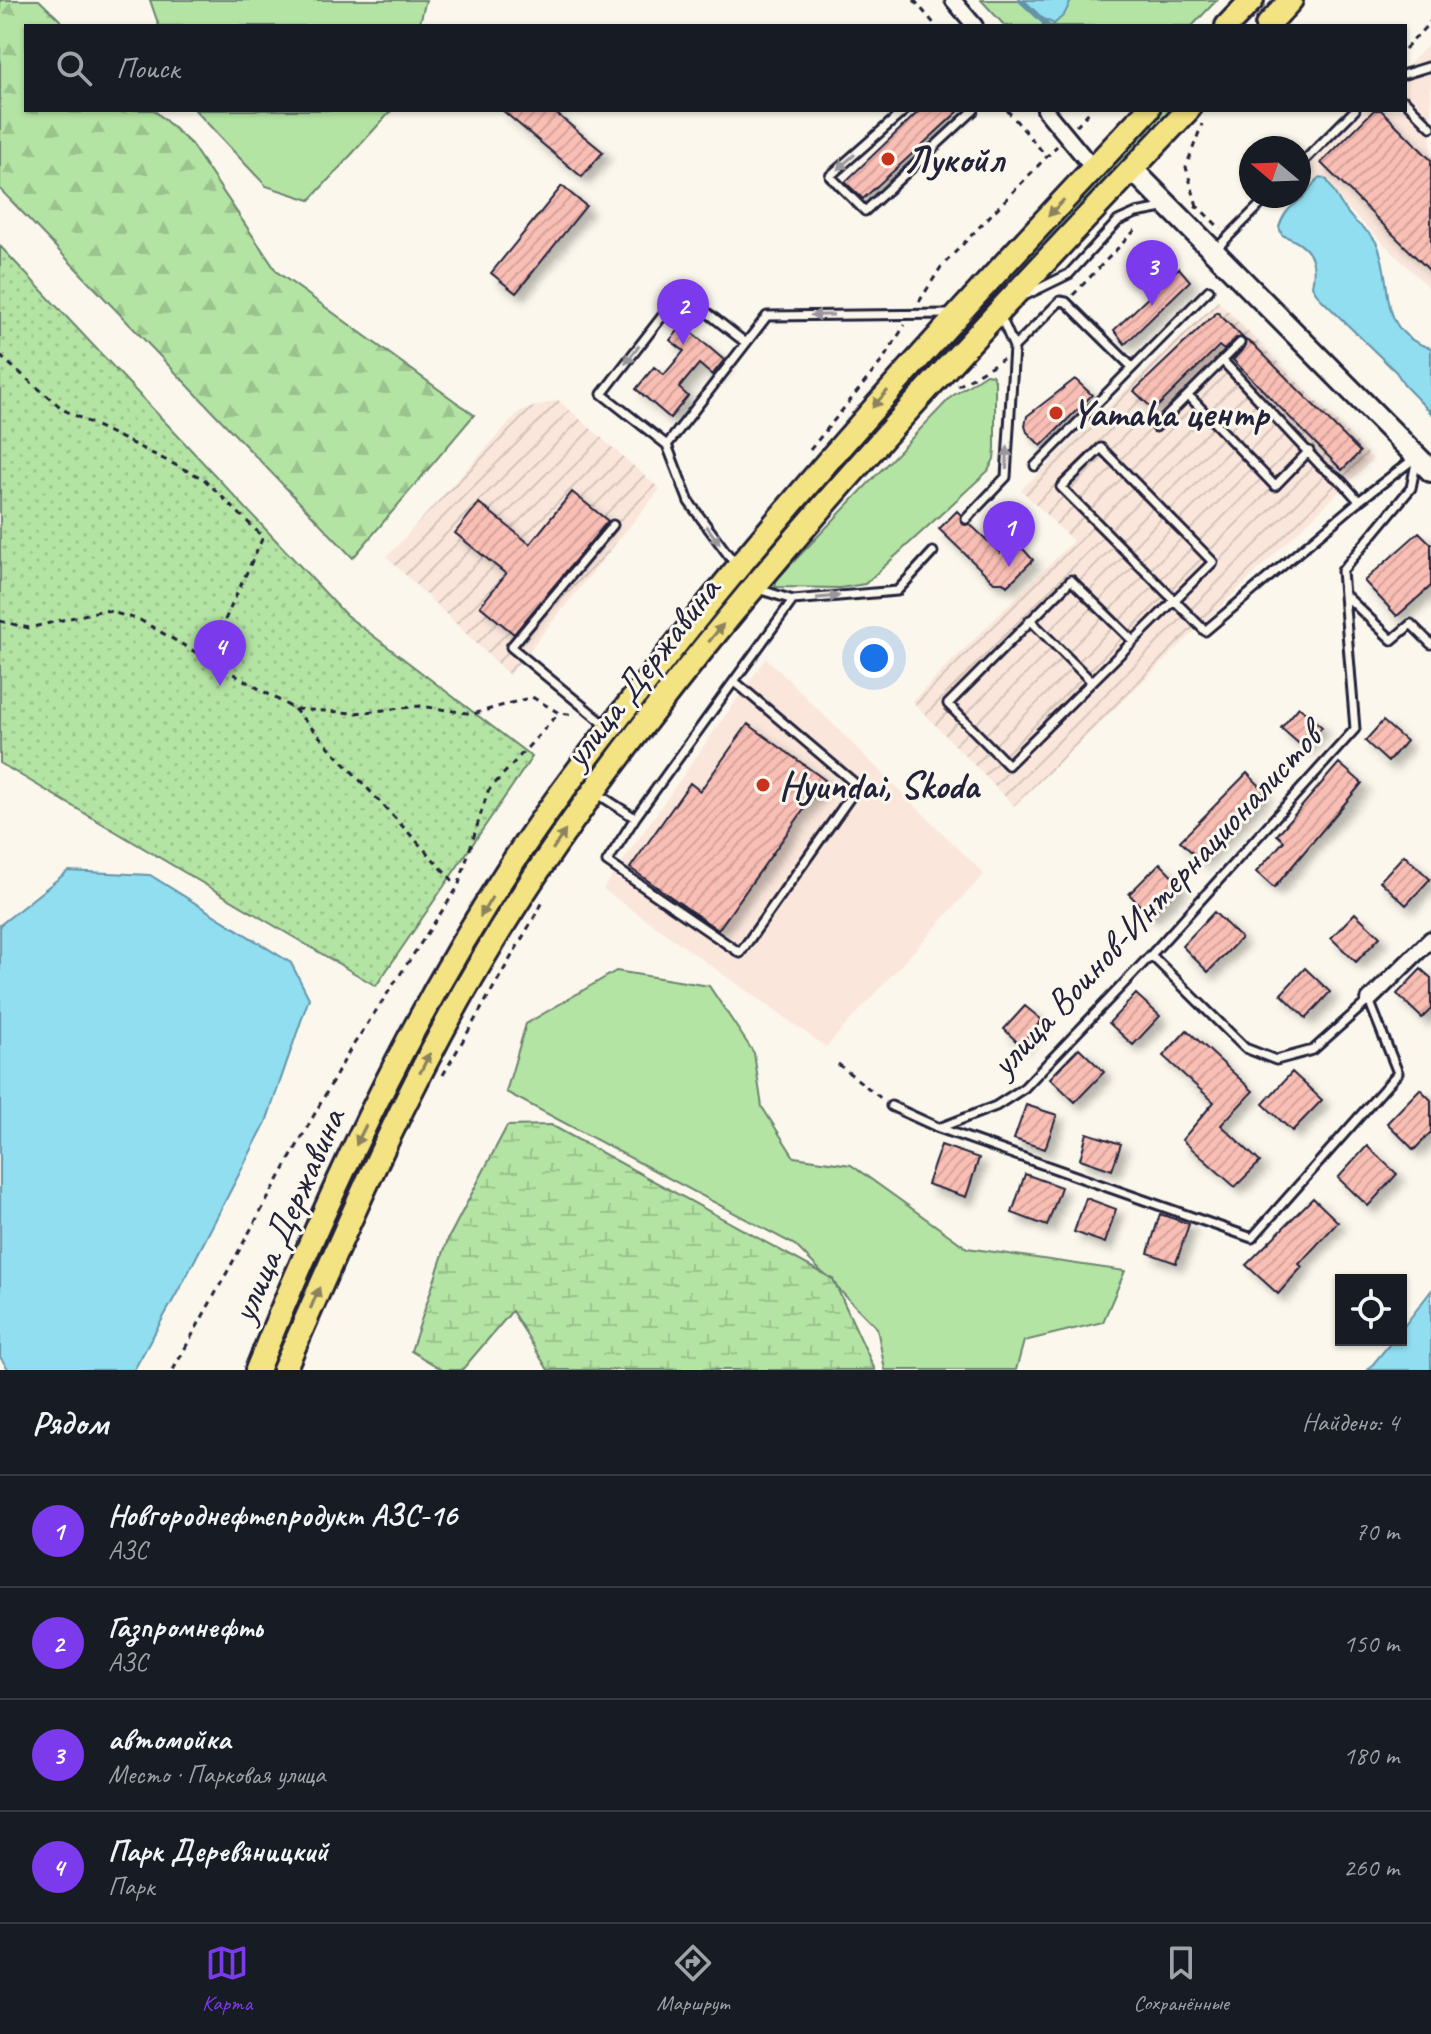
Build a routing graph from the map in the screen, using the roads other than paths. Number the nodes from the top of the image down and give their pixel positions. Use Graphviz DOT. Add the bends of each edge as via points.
graph roads {
  1 [pos="953,0"];
  2 [pos="1252,0"];
  3 [pos="1291,0"];
  4 [pos="973,24"];
  5 [pos="1229,24"];
  6 [pos="1269,24"];
  7 [pos="1431,66"];
  8 [pos="1407,73"];
  9 [pos="1407,103"];
  10 [pos="903,112"];
  11 [pos="972,112"];
  12 [pos="1047,112"];
  13 [pos="1146,112"];
  14 [pos="1197,112"];
  15 [pos="1353,112"];
  16 [pos="1431,127"];
  17 [pos="1311,154"];
  18 [pos="1093,168"];
  19 [pos="1132,169"];
  20 [pos="1169,207"];
  21 [pos="1257,208"];
  22 [pos="1213,252"];
  23 [pos="1209,290"];
  24 [pos="1002,308"];
  25 [pos="956,314"];
  26 [pos="978,334"];
  27 [pos="746,343"];
  28 [pos="1240,343"];
  29 [pos="1014,347"];
  30 [pos="1222,360"];
  31 [pos="1132,367"];
  32 [pos="1188,395"];
  33 [pos="1156,427"];
  34 [pos="667,445"];
  35 [pos="1309,451"];
  36 [pos="1424,464"];
  37 [pos="1035,466"];
  38 [pos="1359,501"];
  39 [pos="966,519"];
  40 [pos="613,525"];
  41 [pos="933,552"];
  42 [pos="737,568"];
  43 [pos="753,587"];
  44 [pos="1344,594"];
  45 [pos="793,600"];
  46 [pos="1174,600"];
  47 [pos="1030,620"];
  48 [pos="1133,641"];
  49 [pos="1431,644"];
  50 [pos="734,681"];
  51 [pos="1092,682"];
  52 [pos="602,722"];
  53 [pos="593,791"];
  54 [pos="635,818"];
  55 [pos="1431,939"];
  56 [pos="1151,955"];
  57 [pos="1369,1000"];
  58 [pos="891,1106"];
  59 [pos="939,1128"];
  60 [pos="257,1370"];
  61 [pos="284,1370"];
  1 -- 4 [label="street"];
  2 -- 5 [label="main road"];
  3 -- 6 [label="main road"];
  7 -- 8 [label="lane"];
  9 -- 16 [label="lane"];
  10 -- 11 [label="lane, one-way" via="830,176 865,211"];
  12 -- 18 [label="street"];
  13 -- 18 [label="main road, улица Державина"];
  14 -- 19 [label="main road, улица Державина"];
  15 -- 17 [label="lane"];
  18 -- 25 [label="main road, улица Державина, one-way"];
  19 -- 20 [label="street"];
  19 -- 24 [label="main road, улица Державина"];
  20 -- 22 [label="street"];
  20 -- 24 [label="lane" via="1118,221 1069,274"];
  21 -- 22 [label="lane"];
  22 -- 36 [label="street"];
  23 -- 31 [label="lane"];
  24 -- 26 [label="main road, улица Державина"];
  24 -- 29 [label="lane"];
  25 -- 26 [label="street"];
  25 -- 27 [label="lane, one-way" via="767,316"];
  25 -- 42 [label="main road, улица Державина, one-way"];
  26 -- 43 [label="main road, улица Державина"];
  27 -- 34 [label="lane"];
  27 -- 34 [label="lane, one-way" via="681,292 602,394"];
  28 -- 30 [label="lane"];
  29 -- 31 [label="lane" via="1060,301 1066,302"];
  39 -- 29 [label="lane, one-way" via="1006,477"];
  30 -- 32 [label="lane"];
  30 -- 35 [label="lane"];
  31 -- 37 [label="lane"];
  32 -- 33 [label="lane"];
  32 -- 35 [label="lane" via="1275,486"];
  34 -- 42 [label="lane, one-way" via="689,502"];
  35 -- 38 [label="lane"];
  36 -- 38 [label="lane"];
  36 -- 44 [label="lane, улица Воинов-Интернационалистов" via="1411,488 1342,571"];
  38 -- 46 [label="lane" via="1205,631"];
  40 -- 52 [label="lane" via="511,647"];
  45 -- 41 [label="lane, one-way" via="897,591"];
  42 -- 52 [label="main road, улица Державина"];
  43 -- 45 [label="lane"];
  53 -- 43 [label="main road, улица Державина, one-way"];
  44 -- 49 [label="lane" via="1392,640 1411,624"];
  44 -- 56 [label="lane, улица Воинов-Интернационалистов" via="1355,729"];
  45 -- 50 [label="lane"];
  46 -- 46 [label="lane" via="1061,487 1101,448 1213,562"];
  46 -- 48 [label="lane"];
  47 -- 48 [label="lane" via="1071,580"];
  47 -- 51 [label="lane"];
  47 -- 51 [label="lane" via="948,704 1008,765"];
  48 -- 51 [label="lane"];
  50 -- 54 [label="lane"];
  50 -- 54 [label="lane" via="858,786 740,953 607,862"];
  52 -- 60 [label="main road, улица Державина, one-way" via="442,980 350,1156"];
  53 -- 54 [label="lane"];
  61 -- 53 [label="main road, улица Державина, one-way" via="366,1180 428,1058 493,942"];
  55 -- 57 [label="street"];
  56 -- 57 [label="lane" via="1245,1048 1276,1060 1313,1050"];
  56 -- 59 [label="lane, улица Воинов-Интернационалистов" via="1024,1088 996,1106"];
  57 -- 59 [label="lane" via="1398,1073 1252,1238"];
  58 -- 59 [label="lane"];
}
